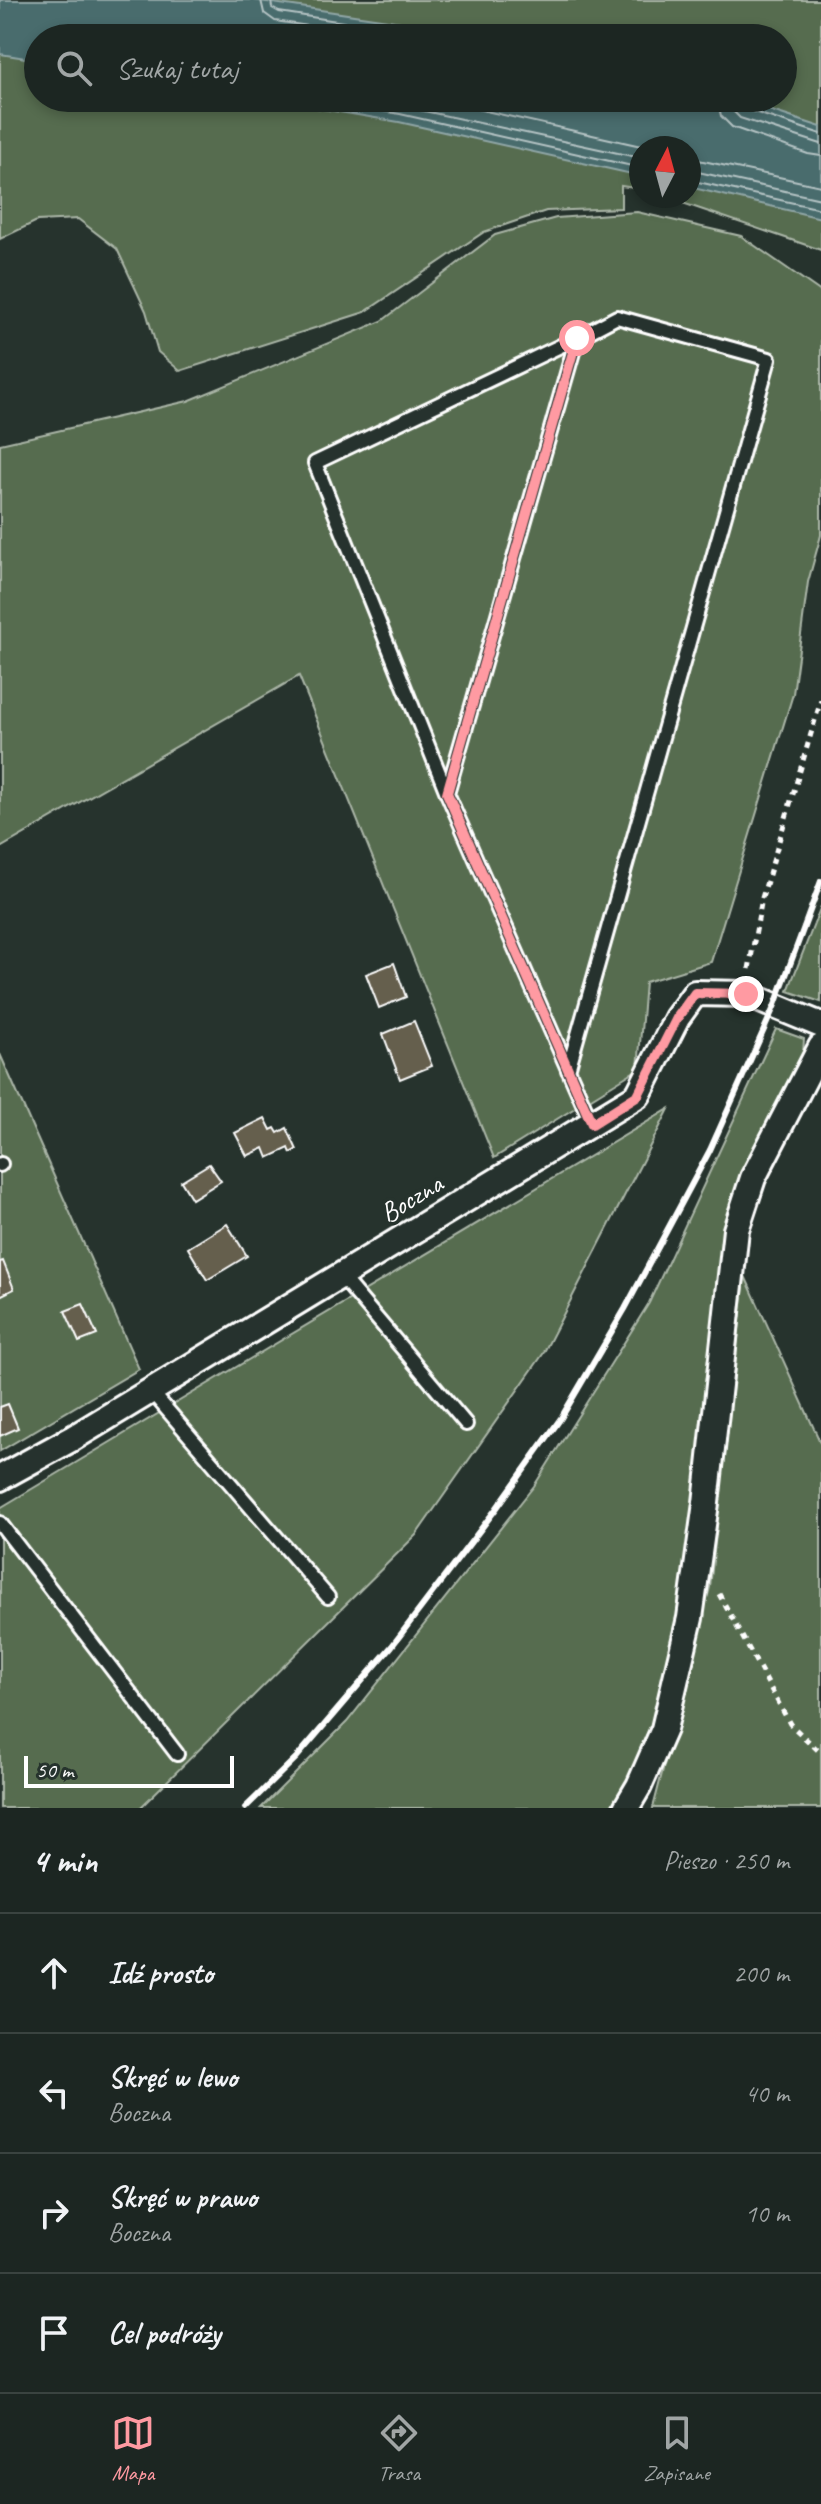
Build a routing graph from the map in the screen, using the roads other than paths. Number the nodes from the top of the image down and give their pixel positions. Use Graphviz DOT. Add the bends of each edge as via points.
graph roads {
  1 [pos="577,338"];
  2 [pos="447,793"];
  3 [pos="821,1025"];
  4 [pos="821,1047"];
  5 [pos="568,1070"];
  6 [pos="592,1124"];
  7 [pos="341,1276"];
  8 [pos="151,1391"];
  9 [pos="466,1424"];
  10 [pos="0,1478"];
  11 [pos="0,1523"];
  12 [pos="328,1597"];
  13 [pos="177,1754"];
  14 [pos="626,1808"];
  1 -- 2 [label="lane"];
  1 -- 2 [label="lane" via="315,463"];
  1 -- 5 [label="lane" via="617,317 769,359"];
  2 -- 5 [label="lane"];
  3 -- 6 [label="street, Boczna" via="746,994 695,993 638,1095"];
  4 -- 14 [label="street" via="753,1178 736,1230 690,1618 664,1729"];
  5 -- 6 [label="lane"];
  6 -- 7 [label="street, Boczna"];
  7 -- 8 [label="street, Boczna"];
  7 -- 9 [label="lane"];
  8 -- 10 [label="street, Boczna"];
  8 -- 12 [label="lane"];
  11 -- 13 [label="lane"];
}
